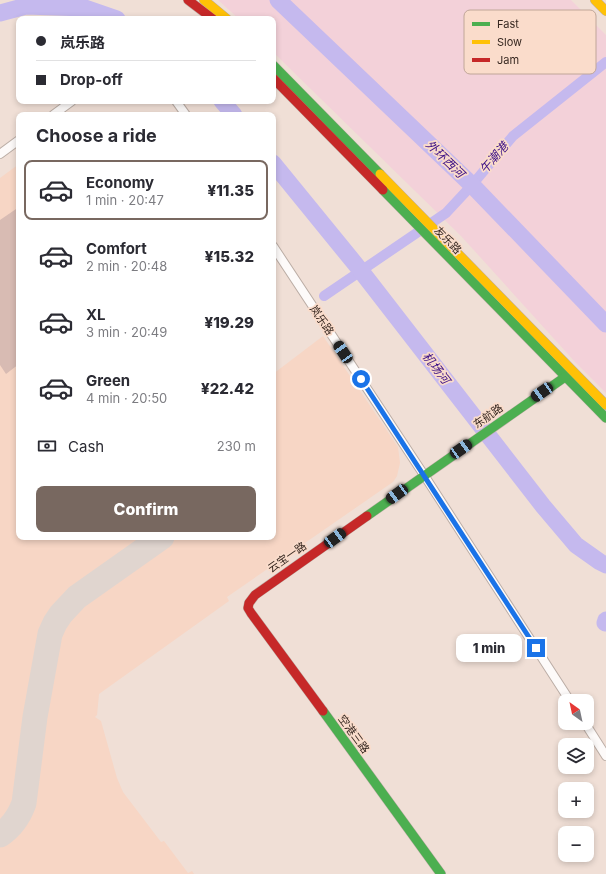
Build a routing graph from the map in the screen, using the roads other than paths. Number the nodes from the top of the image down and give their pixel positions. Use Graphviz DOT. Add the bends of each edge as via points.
graph roads {
  1 [pos="188,0"];
  2 [pos="204,0"];
  3 [pos="595,0"];
  4 [pos="606,11"];
  5 [pos="209,16"];
  6 [pos="223,16"];
  7 [pos="276,68"];
  8 [pos="276,81"];
  9 [pos="68,104"];
  10 [pos="57,112"];
  11 [pos="16,142"];
  12 [pos="0,154"];
  13 [pos="414,216"];
  14 [pos="276,251"];
  15 [pos="568,373"];
  16 [pos="549,390"];
  17 [pos="606,405"];
  18 [pos="606,418"];
  19 [pos="424,475"];
  20 [pos="248,608"];
  21 [pos="565,694"];
  22 [pos="589,730"];
  23 [pos="606,756"];
  24 [pos="441,874"];
  1 -- 5 [label="main road"];
  2 -- 6 [label="main road"];
  3 -- 4 [label="main road"];
  7 -- 13 [label="main road, 友乐路"];
  8 -- 13 [label="main road, 友乐路"];
  9 -- 10 [label="street"];
  11 -- 12 [label="street"];
  13 -- 15 [label="main road, 友乐路" via="448,244"];
  13 -- 15 [label="main road, 友乐路" via="440,250"];
  14 -- 19 [label="street, 岚乐路"];
  15 -- 16 [label="main road"];
  15 -- 17 [label="main road, 友乐路"];
  15 -- 18 [label="main road, 友乐路"];
  15 -- 19 [label="main road, 东航路"];
  19 -- 20 [label="main road, 云宝一路" via="255,595"];
  19 -- 21 [label="street, 岚乐路"];
  20 -- 24 [label="main road, 空港三路"];
  22 -- 23 [label="street"];
}
